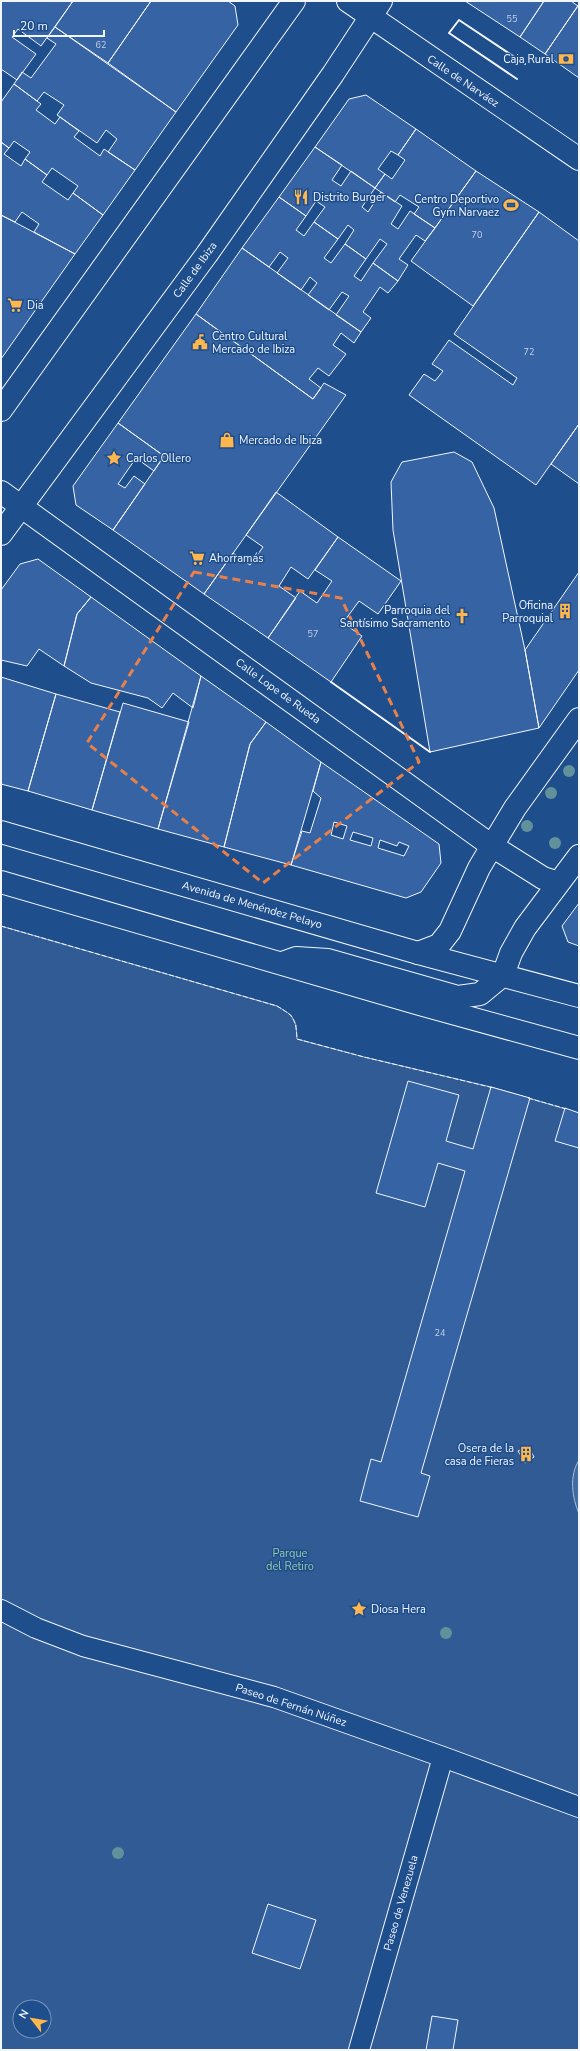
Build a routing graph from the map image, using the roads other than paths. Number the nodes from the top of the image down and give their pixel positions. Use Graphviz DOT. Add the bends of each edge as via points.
graph roads {
  1 [pos="294,1"];
  2 [pos="348,1"];
  3 [pos="376,9"];
  4 [pos="579,159"];
  5 [pos="1,410"];
  6 [pos="1,492"];
  7 [pos="20,506"];
  8 [pos="1,534"];
  9 [pos="579,719"];
  10 [pos="1,832"];
  11 [pos="492,846"];
  12 [pos="579,856"];
  13 [pos="1,882"];
  14 [pos="558,883"];
  15 [pos="418,953"];
  16 [pos="282,963"];
  17 [pos="503,975"];
  18 [pos="579,996"];
  19 [pos="579,1048"];
  20 [pos="1,1610"];
  21 [pos="443,1757"];
  22 [pos="579,1807"];
  23 [pos="359,2050"];
  1 -- 5 [label="street"];
  2 -- 3 [label="street, Calle de Narváez"];
  3 -- 4 [label="street, Calle de Narváez"];
  3 -- 7 [label="street, Calle de Ibiza" via="211,248"];
  6 -- 7 [label="street, Calle Lope de Rueda"];
  7 -- 8 [label="street, Calle de Ibiza"];
  7 -- 11 [label="street, Calle Lope de Rueda"];
  9 -- 11 [label="street"];
  10 -- 15 [label="street, Avenida de Menéndez Pelayo"];
  11 -- 14 [label="street, Calle Lope de Rueda" via="543,878"];
  11 -- 15 [label="street" via="450,931 439,944"];
  12 -- 14 [label="street"];
  13 -- 16 [label="street"];
  14 -- 17 [label="street" via="519,938"];
  15 -- 17 [label="street, Avenida de Menéndez Pelayo"];
  16 -- 17 [label="street" via="296,958 328,960 458,997 480,994"];
  16 -- 19 [label="street"];
  17 -- 18 [label="street, Avenida de Menéndez Pelayo"];
  20 -- 21 [label="street, Paseo de Fernán Núñez" via="36,1628 83,1646 274,1697"];
  21 -- 22 [label="street, Paseo de Fernán Núñez"];
  21 -- 23 [label="street, Paseo de Venezuela"];
}
